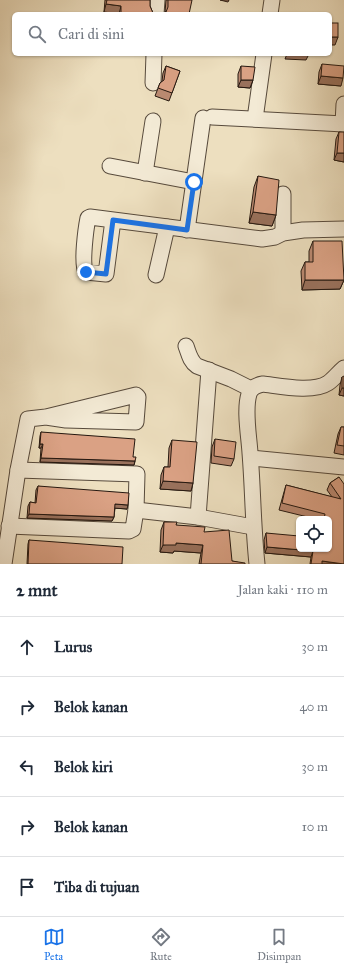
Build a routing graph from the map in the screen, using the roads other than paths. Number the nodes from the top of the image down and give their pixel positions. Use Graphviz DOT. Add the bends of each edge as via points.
graph roads {
  1 [pos="157,0"];
  2 [pos="272,0"];
  3 [pos="156,12"];
  4 [pos="270,12"];
  5 [pos="154,56"];
  6 [pos="264,56"];
  7 [pos="153,83"];
  8 [pos="344,104"];
  9 [pos="255,119"];
  10 [pos="153,121"];
  11 [pos="344,124"];
  12 [pos="110,166"];
  13 [pos="145,173"];
  14 [pos="194,182"];
  15 [pos="283,194"];
  16 [pos="113,220"];
  17 [pos="167,227"];
  18 [pos="344,228"];
  19 [pos="187,230"];
  20 [pos="283,233"];
  21 [pos="156,275"];
  22 [pos="186,346"];
  23 [pos="344,368"];
  24 [pos="209,370"];
  25 [pos="251,389"];
  26 [pos="46,417"];
  27 [pos="251,458"];
  28 [pos="344,468"];
  29 [pos="18,470"];
  30 [pos="136,510"];
  31 [pos="198,517"];
  32 [pos="9,526"];
  33 [pos="254,527"];
  34 [pos="4,564"];
  35 [pos="257,564"];
  1 -- 3 [label="street"];
  2 -- 4 [label="street"];
  5 -- 7 [label="street"];
  6 -- 9 [label="street"];
  8 -- 11 [label="street"];
  9 -- 11 [label="street"];
  9 -- 14 [label="street" via="207,117"];
  10 -- 13 [label="street"];
  12 -- 13 [label="street"];
  13 -- 14 [label="street"];
  14 -- 19 [label="street"];
  15 -- 20 [label="street"];
  16 -- 17 [label="street"];
  17 -- 19 [label="street"];
  17 -- 21 [label="street"];
  18 -- 20 [label="street"];
  19 -- 20 [label="street" via="262,239"];
  22 -- 24 [label="street" via="192,362"];
  23 -- 25 [label="street" via="328,383 319,387 263,384"];
  24 -- 25 [label="street"];
  24 -- 31 [label="street"];
  25 -- 27 [label="street" via="248,404"];
  26 -- 26 [label="street" via="136,395 138,397 136,422"];
  26 -- 29 [label="street" via="28,419"];
  27 -- 28 [label="street"];
  27 -- 33 [label="street"];
  29 -- 30 [label="street" via="137,474"];
  29 -- 32 [label="street"];
  30 -- 31 [label="street"];
  30 -- 32 [label="street" via="133,529 129,531"];
  31 -- 33 [label="street"];
  32 -- 34 [label="street"];
  33 -- 35 [label="street"];
}
